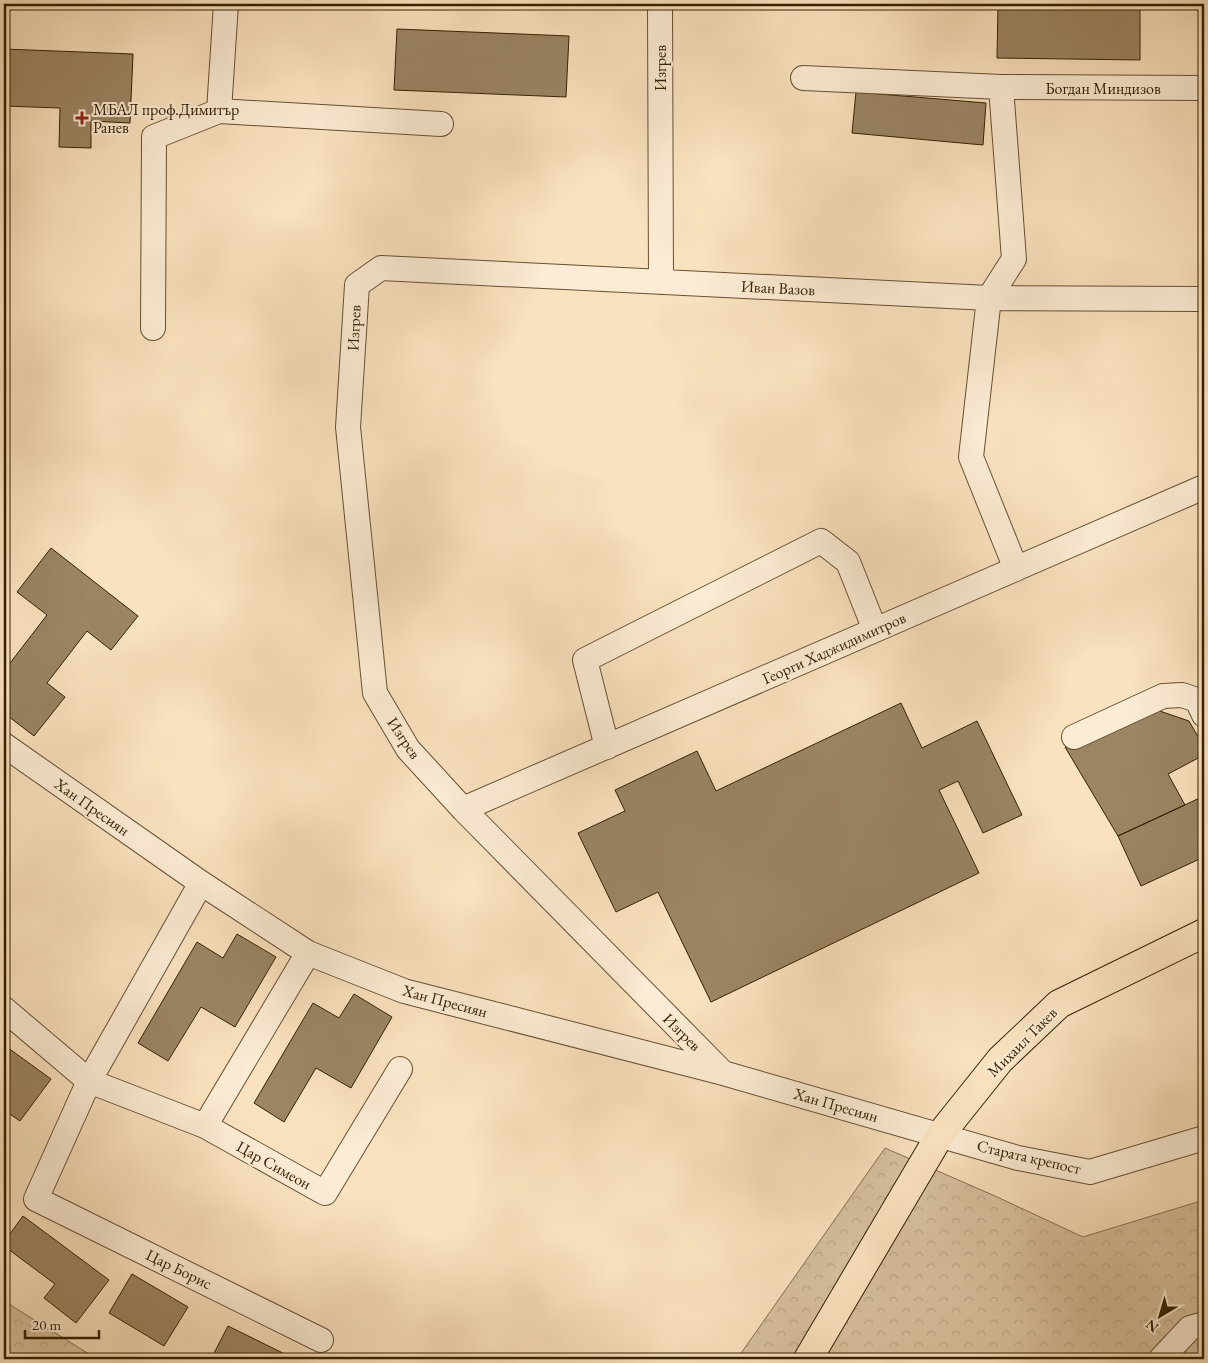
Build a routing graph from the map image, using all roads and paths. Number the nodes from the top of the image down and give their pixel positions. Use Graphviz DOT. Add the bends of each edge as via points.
graph roads {
  1 [pos="226,4"];
  2 [pos="660,4"];
  3 [pos="802,78"];
  4 [pos="1001,87"];
  5 [pos="1204,88"];
  6 [pos="219,111"];
  7 [pos="441,124"];
  8 [pos="661,282"];
  9 [pos="357,285"];
  10 [pos="989,298"];
  11 [pos="1204,299"];
  12 [pos="154,328"];
  13 [pos="1204,487"];
  14 [pos="1016,569"];
  15 [pos="875,630"];
  16 [pos="1204,715"];
  17 [pos="1074,737"];
  18 [pos="4,745"];
  19 [pos="607,747"];
  20 [pos="463,809"];
  21 [pos="201,883"];
  22 [pos="1204,932"];
  23 [pos="308,953"];
  24 [pos="4,1009"];
  25 [pos="400,1069"];
  26 [pos="723,1074"];
  27 [pos="90,1081"];
  28 [pos="205,1126"];
  29 [pos="940,1135"];
  30 [pos="1204,1138"];
  31 [pos="1204,1324"];
  32 [pos="321,1340"];
  33 [pos="808,1359"];
  34 [pos="1161,1359"];
  1 -- 6 [label="street"];
  2 -- 8 [label="street, Изгрев"];
  3 -- 4 [label="street, Богдан Миндизов"];
  4 -- 5 [label="street, Богдан Миндизов"];
  4 -- 10 [label="street" via="1014,259"];
  6 -- 7 [label="street"];
  6 -- 12 [label="street" via="154,137"];
  8 -- 9 [label="street, Иван Вазов" via="381,268"];
  8 -- 10 [label="street, Иван Вазов"];
  9 -- 20 [label="street, Изгрев" via="348,427 375,694 408,749"];
  10 -- 11 [label="street, Иван Вазов"];
  10 -- 14 [label="street" via="971,457"];
  13 -- 14 [label="street, Георги Хаджидимитров"];
  14 -- 15 [label="street, Георги Хаджидимитров"];
  15 -- 19 [label="street, Георги Хаджидимитров"];
  15 -- 19 [label="street" via="848,562 821,541 585,660"];
  16 -- 17 [label="street" via="1197,700 1182,695 1163,696"];
  18 -- 21 [label="street, Хан Пресиян"];
  19 -- 20 [label="street, Георги Хаджидимитров"];
  20 -- 26 [label="street, Изгрев"];
  21 -- 23 [label="street, Хан Пресиян"];
  21 -- 27 [label="street"];
  22 -- 29 [label="main road, Михаил Такев" via="1059,1004 1000,1060"];
  23 -- 26 [label="street, Хан Пресиян" via="404,991"];
  23 -- 28 [label="street"];
  24 -- 27 [label="street, Цар Симеон"];
  25 -- 28 [label="street, Цар Симеон" via="325,1193"];
  26 -- 29 [label="street, Хан Пресиян"];
  27 -- 28 [label="street, Цар Симеон"];
  27 -- 32 [label="street, Цар Борис" via="36,1199"];
  29 -- 30 [label="street, Старата крепост" via="1018,1158 1090,1172"];
  29 -- 33 [label="main road, Михаил Такев"];
  31 -- 34 [label="street" via="1190,1328"];
}
